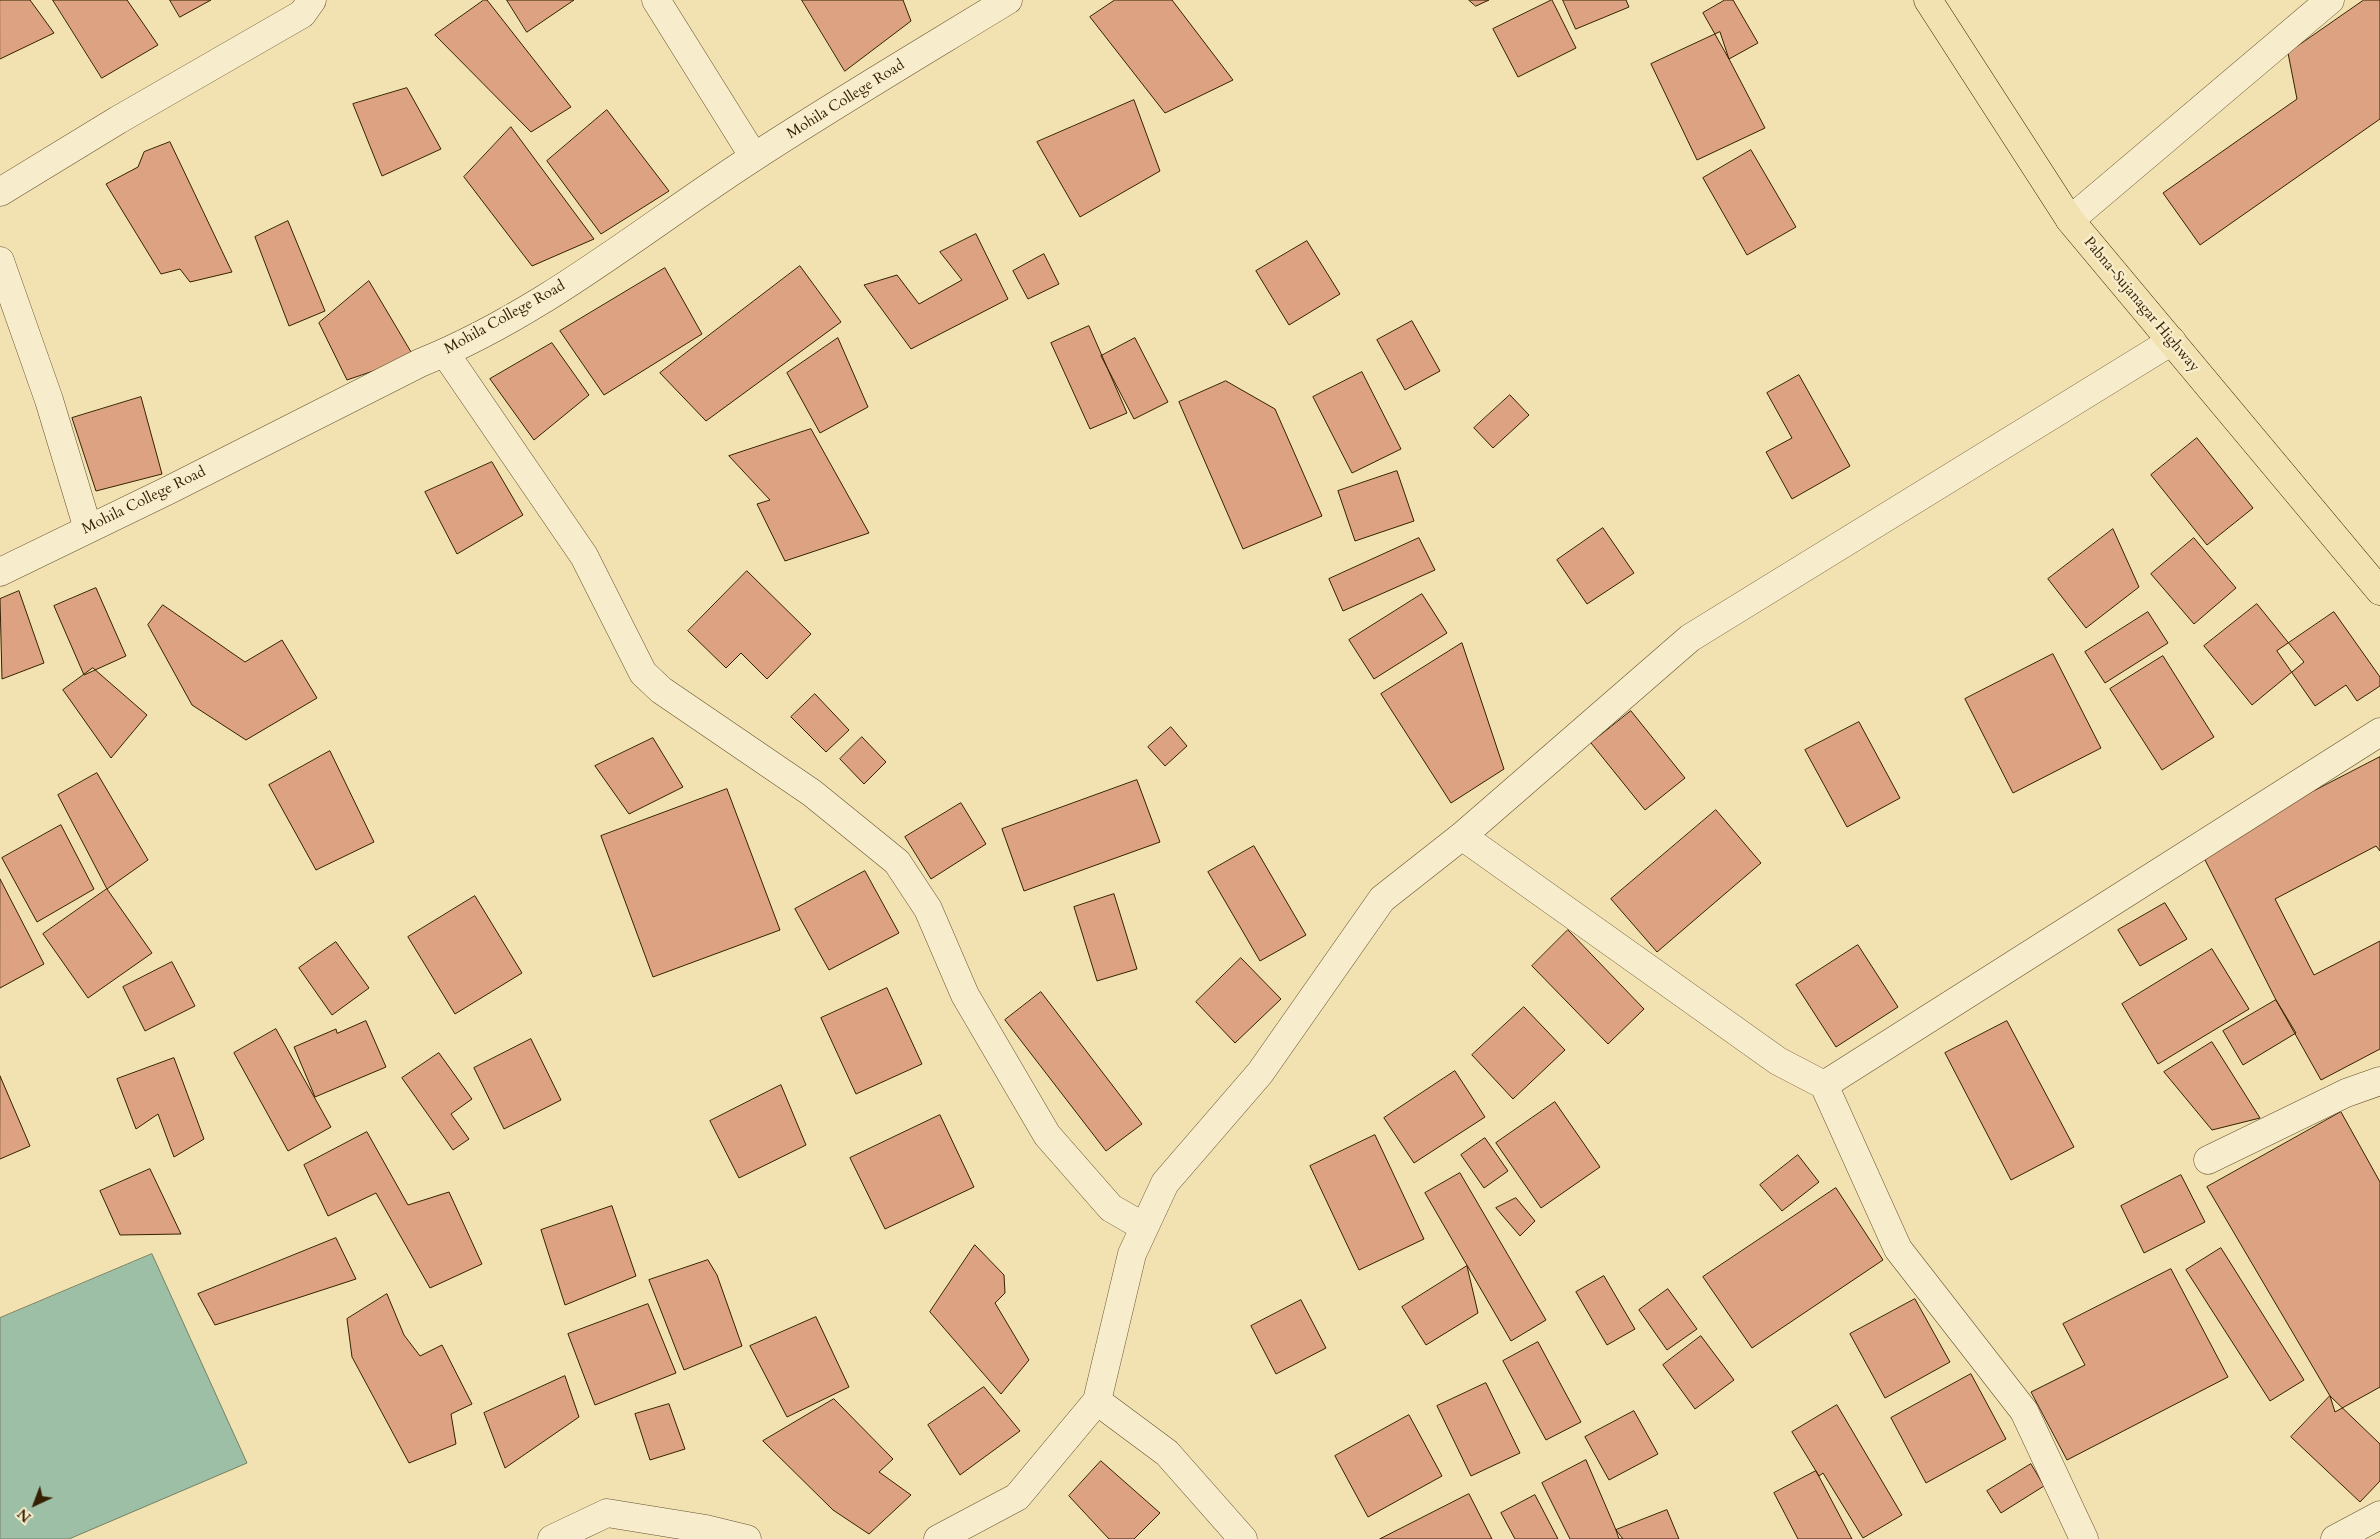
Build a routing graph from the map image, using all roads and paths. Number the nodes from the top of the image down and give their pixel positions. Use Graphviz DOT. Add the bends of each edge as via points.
graph roads {
  1 [pos="312,0"];
  2 [pos="656,0"];
  3 [pos="1008,0"];
  4 [pos="1928,0"];
  5 [pos="2330,0"];
  6 [pos="754,157"];
  7 [pos="0,192"];
  8 [pos="2070,220"];
  9 [pos="0,261"];
  10 [pos="2172,341"];
  11 [pos="445,353"];
  12 [pos="88,529"];
  13 [pos="0,572"];
  14 [pos="2380,591"];
  15 [pos="2380,732"];
  16 [pos="1462,836"];
  17 [pos="2380,1081"];
  18 [pos="1824,1085"];
  19 [pos="2208,1160"];
  20 [pos="1144,1227"];
  21 [pos="1098,1401"];
  22 [pos="2380,1515"];
  23 [pos="552,1539"];
  24 [pos="747,1539"];
  25 [pos="938,1539"];
  26 [pos="1243,1539"];
  27 [pos="2084,1539"];
  28 [pos="2335,1539"];
  1 -- 7 [label="street" via="302,14"];
  2 -- 6 [label="street"];
  3 -- 6 [label="street, Mohila College Road"];
  4 -- 8 [label="highway, Pabna-Sujanagar Highway"];
  5 -- 8 [label="street"];
  6 -- 11 [label="street, Mohila College Road" via="545,300"];
  8 -- 10 [label="highway, Pabna-Sujanagar Highway"];
  9 -- 12 [label="street" via="49,400"];
  10 -- 14 [label="highway, Pabna-Sujanagar Highway"];
  10 -- 16 [label="street" via="1690,638"];
  11 -- 12 [label="street, Mohila College Road"];
  11 -- 20 [label="street" via="584,556 643,673 661,690 812,793 896,862 928,909 965,995 1047,1135 1111,1208"];
  12 -- 13 [label="street, Mohila College Road"];
  15 -- 18 [label="street"];
  16 -- 18 [label="street" via="1778,1061"];
  16 -- 20 [label="street" via="1382,899 1260,1074 1165,1183"];
  17 -- 19 [label="street" via="2346,1093"];
  18 -- 27 [label="street" via="1898,1249 2024,1411"];
  20 -- 21 [label="street" via="1132,1254"];
  21 -- 25 [label="street" via="1017,1497"];
  21 -- 26 [label="street" via="1167,1453"];
  22 -- 28 [label="street"];
  23 -- 24 [label="street" via="607,1513 706,1528"];
}
